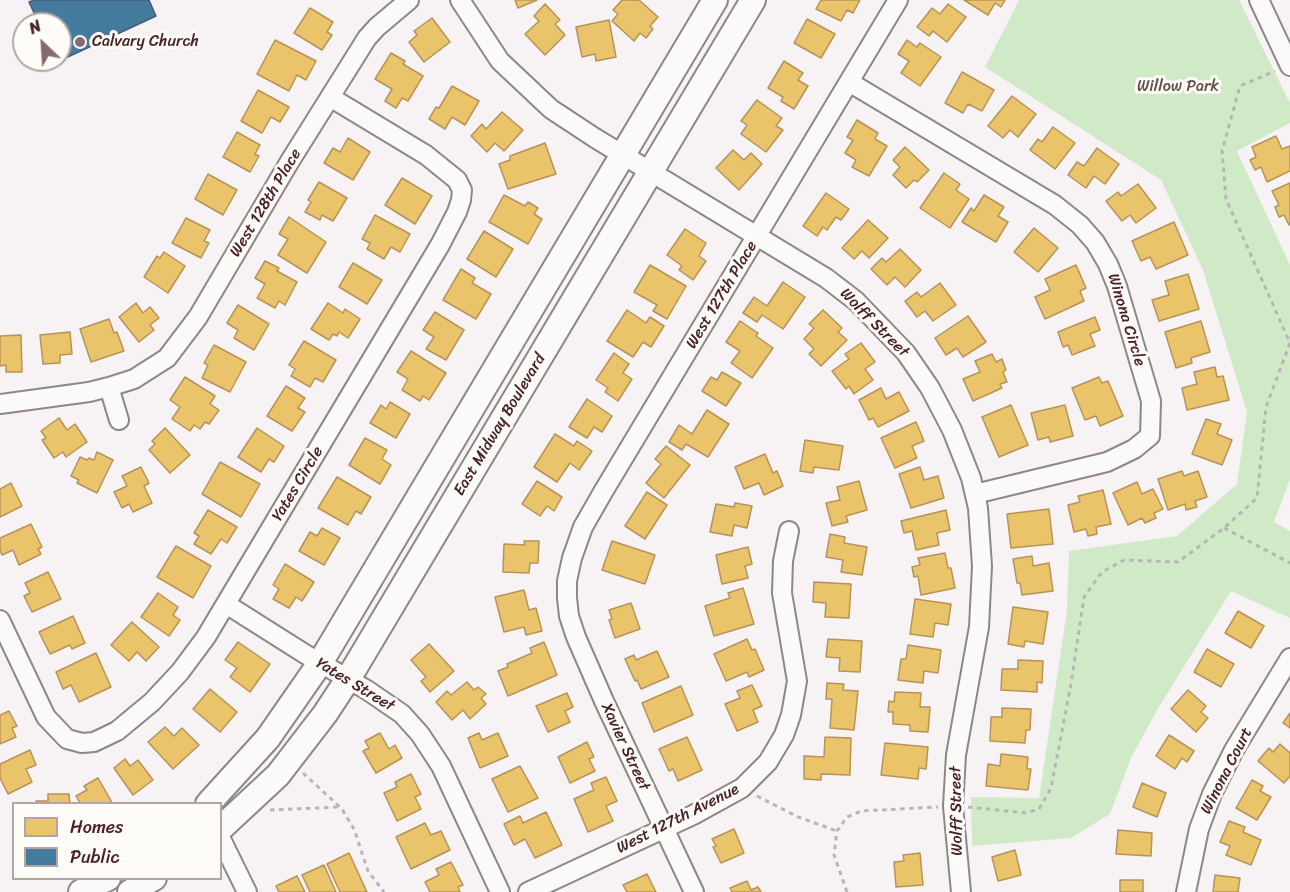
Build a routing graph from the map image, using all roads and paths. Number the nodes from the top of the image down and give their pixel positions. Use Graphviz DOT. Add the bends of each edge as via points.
graph roads {
  1 [pos="409,0"];
  2 [pos="460,0"];
  3 [pos="715,0"];
  4 [pos="753,0"];
  5 [pos="898,0"];
  6 [pos="1259,0"];
  7 [pos="1290,65"];
  8 [pos="849,82"];
  9 [pos="330,97"];
  10 [pos="623,155"];
  11 [pos="650,172"];
  12 [pos="757,236"];
  13 [pos="109,387"];
  14 [pos="0,404"];
  15 [pos="119,420"];
  16 [pos="975,494"];
  17 [pos="1224,528"];
  18 [pos="789,531"];
  19 [pos="1290,562"];
  20 [pos="567,598"];
  21 [pos="226,604"];
  22 [pos="0,620"];
  23 [pos="1290,658"];
  24 [pos="320,663"];
  25 [pos="348,679"];
  26 [pos="303,773"];
  27 [pos="742,788"];
  28 [pos="210,802"];
  29 [pos="953,806"];
  30 [pos="340,807"];
  31 [pos="268,810"];
  32 [pos="222,828"];
  33 [pos="664,828"];
  34 [pos="837,831"];
  35 [pos="222,841"];
  36 [pos="106,880"];
  37 [pos="152,880"];
  38 [pos="81,892"];
  39 [pos="130,892"];
  40 [pos="247,892"];
  41 [pos="384,892"];
  42 [pos="500,892"];
  43 [pos="528,892"];
  44 [pos="694,892"];
  45 [pos="847,892"];
  46 [pos="960,892"];
  47 [pos="1186,892"];
  1 -- 9 [label="street, West 128th Place" via="367,38"];
  2 -- 10 [label="street, Wolff Street" via="500,61 551,109"];
  3 -- 10 [label="main road, East Midway Boulevard"];
  4 -- 11 [label="main road, East Midway Boulevard"];
  5 -- 8 [label="street, West 127th Place"];
  6 -- 7 [label="street"];
  7 -- 17 [label="path" via="1240,86 1222,151 1226,199 1290,343 1266,407 1257,498"];
  8 -- 12 [label="street, West 127th Place"];
  8 -- 16 [label="street, Winona Circle" via="1055,205 1095,242 1117,286 1151,401 1150,436 1107,462"];
  9 -- 13 [label="street, West 128th Place" via="181,341 153,368"];
  9 -- 21 [label="street, Yates Circle" via="426,155 468,187 440,245"];
  10 -- 11 [label="street, Wolff Street"];
  10 -- 24 [label="main road, East Midway Boulevard"];
  11 -- 12 [label="street, Wolff Street"];
  11 -- 25 [label="main road, East Midway Boulevard"];
  12 -- 16 [label="street, Wolff Street" via="856,301 906,353 952,430"];
  12 -- 20 [label="street, West 127th Place" via="583,527 567,581"];
  13 -- 14 [label="street, West 128th Place"];
  13 -- 15 [label="street"];
  16 -- 29 [label="street, Wolff Street" via="981,601 956,755"];
  17 -- 19 [label="path"];
  17 -- 29 [label="path" via="1178,562 1124,560 1102,572 1084,597 1051,788 1039,809 1026,813"];
  18 -- 27 [label="street, West 127th Avenue" via="782,593 797,681 791,715 768,762"];
  20 -- 33 [label="street, Xavier Street" via="576,638"];
  21 -- 22 [label="street, Yates Circle" via="206,637 152,702 117,731 71,748 46,717"];
  21 -- 24 [label="street, Yates Street"];
  23 -- 47 [label="street, Winona Court" via="1212,794 1199,829"];
  24 -- 25 [label="street, Yates Street"];
  24 -- 28 [label="main road, East Midway Boulevard" via="268,738"];
  25 -- 32 [label="main road, East Midway Boulevard" via="278,775"];
  25 -- 42 [label="street, Yates Street" via="402,714 420,734 441,766"];
  26 -- 30 [label="path"];
  27 -- 33 [label="street, West 127th Avenue"];
  27 -- 34 [label="path" via="798,817"];
  29 -- 34 [label="path" via="861,811 847,817"];
  29 -- 46 [label="street, Wolff Street"];
  30 -- 31 [label="path"];
  30 -- 41 [label="path" via="354,829 368,871"];
  33 -- 43 [label="street, West 127th Avenue"];
  33 -- 44 [label="street, Xavier Street"];
  34 -- 45 [label="path" via="834,855"];
  35 -- 40 [label="street"];
  36 -- 38 [label="main road"];
  37 -- 39 [label="main road"];
}
